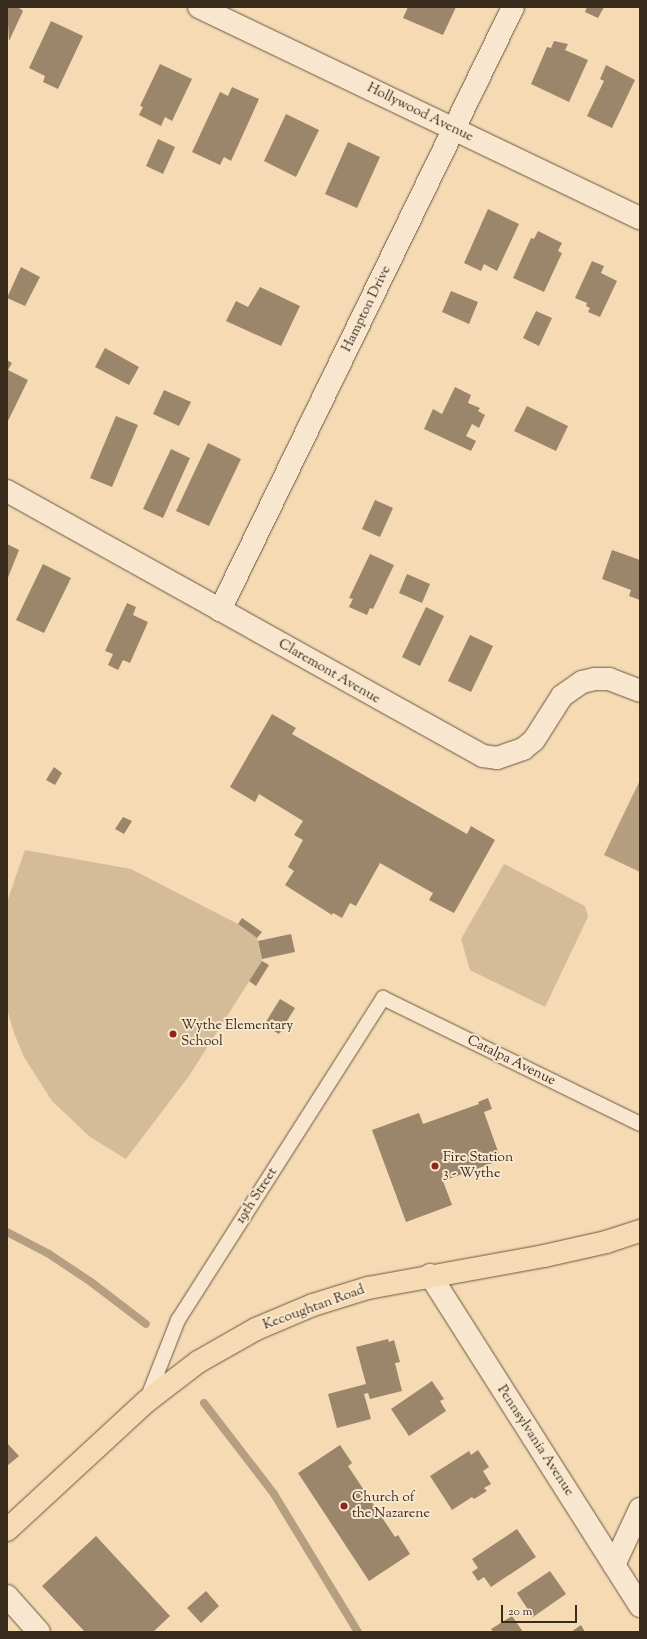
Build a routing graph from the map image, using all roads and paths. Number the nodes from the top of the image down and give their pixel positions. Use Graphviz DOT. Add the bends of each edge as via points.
graph roads {
  1 [pos="199,7"];
  2 [pos="513,7"];
  3 [pos="455,130"];
  4 [pos="640,218"];
  5 [pos="7,491"];
  6 [pos="220,610"];
  7 [pos="640,691"];
  8 [pos="383,998"];
  9 [pos="640,1124"];
  10 [pos="640,1231"];
  11 [pos="430,1275"];
  12 [pos="147,1401"];
  13 [pos="640,1509"];
  14 [pos="7,1530"];
  15 [pos="614,1565"];
  16 [pos="7,1596"];
  17 [pos="640,1606"];
  18 [pos="39,1632"];
  1 -- 3 [label="street, Hollywood Avenue"];
  2 -- 3 [label="street, Hampton Drive"];
  3 -- 4 [label="street, Hollywood Avenue"];
  3 -- 6 [label="street, Hampton Drive"];
  5 -- 6 [label="street, Claremont Avenue"];
  6 -- 7 [label="street, Claremont Avenue" via="471,752 483,756 503,757 523,749 534,740 562,696 582,682 595,679 609,680"];
  8 -- 9 [label="lane, Catalpa Avenue"];
  8 -- 12 [label="lane, 19th Street" via="178,1320"];
  10 -- 11 [label="main road, Kecoughtan Road" via="606,1242 544,1256"];
  11 -- 12 [label="main road, Kecoughtan Road" via="330,1299 256,1329 198,1362"];
  11 -- 15 [label="street, Pennsylvania Avenue"];
  12 -- 14 [label="main road, Kecoughtan Road"];
  13 -- 15 [label="street"];
  15 -- 17 [label="street, Pennsylvania Avenue"];
  16 -- 18 [label="street"];
}
